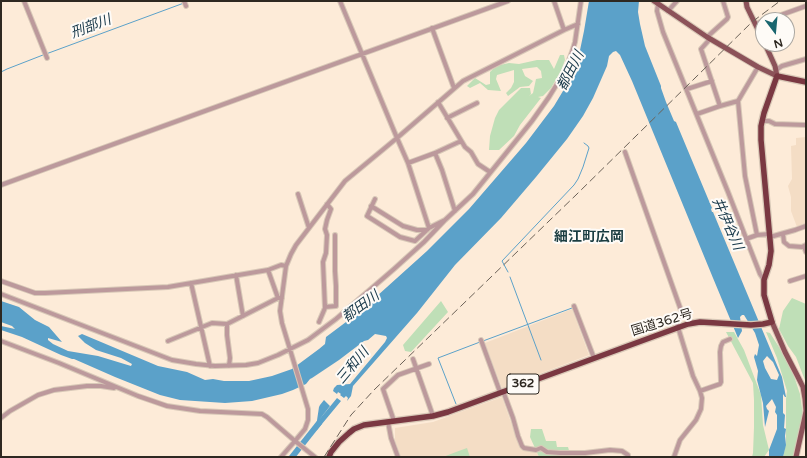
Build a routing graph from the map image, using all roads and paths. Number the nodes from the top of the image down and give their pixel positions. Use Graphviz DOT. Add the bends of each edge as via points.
graph roads {
  1 [pos="24,1"];
  2 [pos="340,1"];
  3 [pos="508,1"];
  4 [pos="554,1"];
  5 [pos="581,1"];
  6 [pos="677,1"];
  7 [pos="723,1"];
  8 [pos="746,1"];
  9 [pos="656,3"];
  10 [pos="806,6"];
  11 [pos="668,11"];
  12 [pos="789,12"];
  13 [pos="578,24"];
  14 [pos="755,24"];
  15 [pos="432,28"];
  16 [pos="564,30"];
  17 [pos="708,38"];
  18 [pos="768,52"];
  19 [pos="362,53"];
  20 [pos="47,58"];
  21 [pos="806,59"];
  22 [pos="758,68"];
  23 [pos="776,70"];
  24 [pos="777,76"];
  25 [pos="712,81"];
  26 [pos="806,82"];
  27 [pos="454,88"];
  28 [pos="687,89"];
  29 [pos="738,101"];
  30 [pos="438,102"];
  31 [pos="477,103"];
  32 [pos="720,106"];
  33 [pos="697,114"];
  34 [pos="447,118"];
  35 [pos="762,121"];
  36 [pos="806,125"];
  37 [pos="397,138"];
  38 [pos="461,141"];
  39 [pos="625,152"];
  40 [pos="435,153"];
  41 [pos="408,163"];
  42 [pos="490,172"];
  43 [pos="1,185"];
  44 [pos="298,194"];
  45 [pos="375,199"];
  46 [pos="327,204"];
  47 [pos="371,206"];
  48 [pos="455,211"];
  49 [pos="445,220"];
  50 [pos="806,226"];
  51 [pos="309,228"];
  52 [pos="428,229"];
  53 [pos="783,234"];
  54 [pos="335,235"];
  55 [pos="757,235"];
  56 [pos="770,235"];
  57 [pos="746,239"];
  58 [pos="326,246"];
  59 [pos="335,246"];
  60 [pos="805,246"];
  61 [pos="806,252"];
  62 [pos="286,266"];
  63 [pos="268,270"];
  64 [pos="236,275"];
  65 [pos="806,276"];
  66 [pos="764,280"];
  67 [pos="1,281"];
  68 [pos="790,281"];
  69 [pos="191,283"];
  70 [pos="1,294"];
  71 [pos="280,298"];
  72 [pos="574,306"];
  73 [pos="325,307"];
  74 [pos="243,316"];
  75 [pos="319,322"];
  76 [pos="770,323"];
  77 [pos="227,324"];
  78 [pos="202,327"];
  79 [pos="678,327"];
  80 [pos="730,339"];
  81 [pos="481,340"];
  82 [pos="1,341"];
  83 [pos="168,341"];
  84 [pos="290,350"];
  85 [pos="594,358"];
  86 [pos="413,359"];
  87 [pos="429,364"];
  88 [pos="210,366"];
  89 [pos="229,366"];
  90 [pos="416,368"];
  91 [pos="116,387"];
  92 [pos="700,391"];
  93 [pos="502,392"];
  94 [pos="806,411"];
  95 [pos="433,416"];
  96 [pos="1,418"];
  97 [pos="391,421"];
  98 [pos="297,442"];
  99 [pos="281,457"];
  100 [pos="315,457"];
  101 [pos="329,457"];
  102 [pos="398,457"];
  103 [pos="628,457"];
  104 [pos="674,457"];
  105 [pos="796,457"];
  1 -- 20 [label="street"];
  2 -- 19 [label="street"];
  3 -- 15 [label="street"];
  4 -- 16 [label="street"];
  5 -- 13 [label="street"];
  6 -- 11 [label="street"];
  7 -- 17 [label="street" via="728,17"];
  8 -- 14 [label="main road"];
  9 -- 11 [label="main road"];
  9 -- 28 [label="street" via="660,23"];
  10 -- 12 [label="street"];
  11 -- 17 [label="main road"];
  13 -- 16 [label="street"];
  13 -- 42 [label="street" via="565,71 532,121"];
  15 -- 19 [label="street"];
  15 -- 27 [label="street"];
  16 -- 27 [label="street" via="475,74"];
  17 -- 22 [label="main road"];
  17 -- 25 [label="street" via="701,49"];
  18 -- 23 [label="main road"];
  19 -- 37 [label="street"];
  19 -- 43 [label="street"];
  21 -- 23 [label="street"];
  22 -- 24 [label="main road"];
  22 -- 29 [label="street"];
  23 -- 24 [label="main road"];
  24 -- 26 [label="highway"];
  24 -- 35 [label="highway"];
  25 -- 28 [label="street"];
  25 -- 32 [label="street"];
  27 -- 30 [label="street"];
  28 -- 33 [label="street"];
  29 -- 32 [label="street"];
  29 -- 55 [label="street" via="745,176"];
  30 -- 34 [label="street"];
  30 -- 37 [label="street"];
  31 -- 34 [label="street"];
  32 -- 33 [label="street"];
  33 -- 57 [label="street"];
  34 -- 38 [label="street"];
  35 -- 36 [label="street"];
  35 -- 56 [label="highway" via="761,140"];
  37 -- 41 [label="street"];
  37 -- 46 [label="street" via="345,181"];
  38 -- 40 [label="street"];
  38 -- 42 [label="street" via="478,164"];
  39 -- 79 [label="street" via="683,316 676,321"];
  40 -- 41 [label="street"];
  40 -- 48 [label="street"];
  41 -- 52 [label="street"];
  42 -- 48 [label="street" via="473,194"];
  44 -- 51 [label="street"];
  45 -- 47 [label="street"];
  46 -- 51 [label="street"];
  46 -- 58 [label="street" via="331,209 325,229"];
  47 -- 52 [label="street" via="403,226 417,230"];
  47 -- 52 [label="street" via="367,216 400,237 415,242"];
  48 -- 49 [label="street"];
  49 -- 52 [label="street"];
  49 -- 84 [label="street" via="424,242 336,319"];
  50 -- 53 [label="street"];
  51 -- 62 [label="street" via="296,245"];
  53 -- 56 [label="street"];
  53 -- 60 [label="street" via="784,242 790,246"];
  54 -- 59 [label="street"];
  55 -- 56 [label="street"];
  55 -- 57 [label="street"];
  56 -- 66 [label="highway" via="771,251"];
  57 -- 66 [label="street"];
  58 -- 59 [label="street"];
  58 -- 73 [label="street" via="322,262"];
  59 -- 73 [label="street" via="336,306"];
  60 -- 61 [label="street"];
  62 -- 63 [label="street" via="281,265"];
  62 -- 71 [label="street"];
  63 -- 64 [label="street"];
  63 -- 71 [label="street"];
  64 -- 69 [label="street"];
  64 -- 74 [label="street"];
  65 -- 68 [label="street"];
  66 -- 76 [label="highway" via="764,295"];
  67 -- 69 [label="street" via="36,293 168,287"];
  69 -- 78 [label="street"];
  70 -- 88 [label="street" via="172,360"];
  71 -- 74 [label="street"];
  71 -- 84 [label="street" via="280,312"];
  72 -- 85 [label="street"];
  73 -- 75 [label="street"];
  74 -- 77 [label="street"];
  76 -- 79 [label="highway, 国道362号 / 362" via="751,325 700,322"];
  76 -- 94 [label="main road" via="803,387"];
  77 -- 78 [label="street" via="212,323"];
  77 -- 89 [label="street"];
  78 -- 83 [label="street"];
  78 -- 88 [label="street"];
  79 -- 85 [label="highway, 国道362号 / 362"];
  79 -- 92 [label="street"];
  80 -- 92 [label="street" via="721,346 720,384"];
  81 -- 93 [label="street"];
  82 -- 91 [label="street"];
  84 -- 89 [label="street" via="258,363"];
  84 -- 98 [label="street" via="308,409 308,420"];
  85 -- 93 [label="highway, 国道362号 / 362"];
  86 -- 90 [label="street"];
  87 -- 90 [label="street"];
  88 -- 89 [label="street"];
  90 -- 95 [label="street"];
  90 -- 97 [label="street" via="398,375 383,389"];
  91 -- 96 [label="street" via="86,386 54,390 38,395"];
  91 -- 98 [label="street" via="167,406 200,411 262,414"];
  92 -- 104 [label="street" via="701,409 696,420 680,440"];
  93 -- 95 [label="highway, 国道362号 / 362"];
  93 -- 103 [label="street" via="524,448 541,448 548,452 560,453 622,451"];
  94 -- 105 [label="main road"];
  95 -- 97 [label="highway, 国道362号 / 362"];
  97 -- 101 [label="highway, 国道362号 / 362" via="354,429 339,442"];
  97 -- 102 [label="street" via="391,438"];
  98 -- 99 [label="street"];
  98 -- 100 [label="street"];
}
